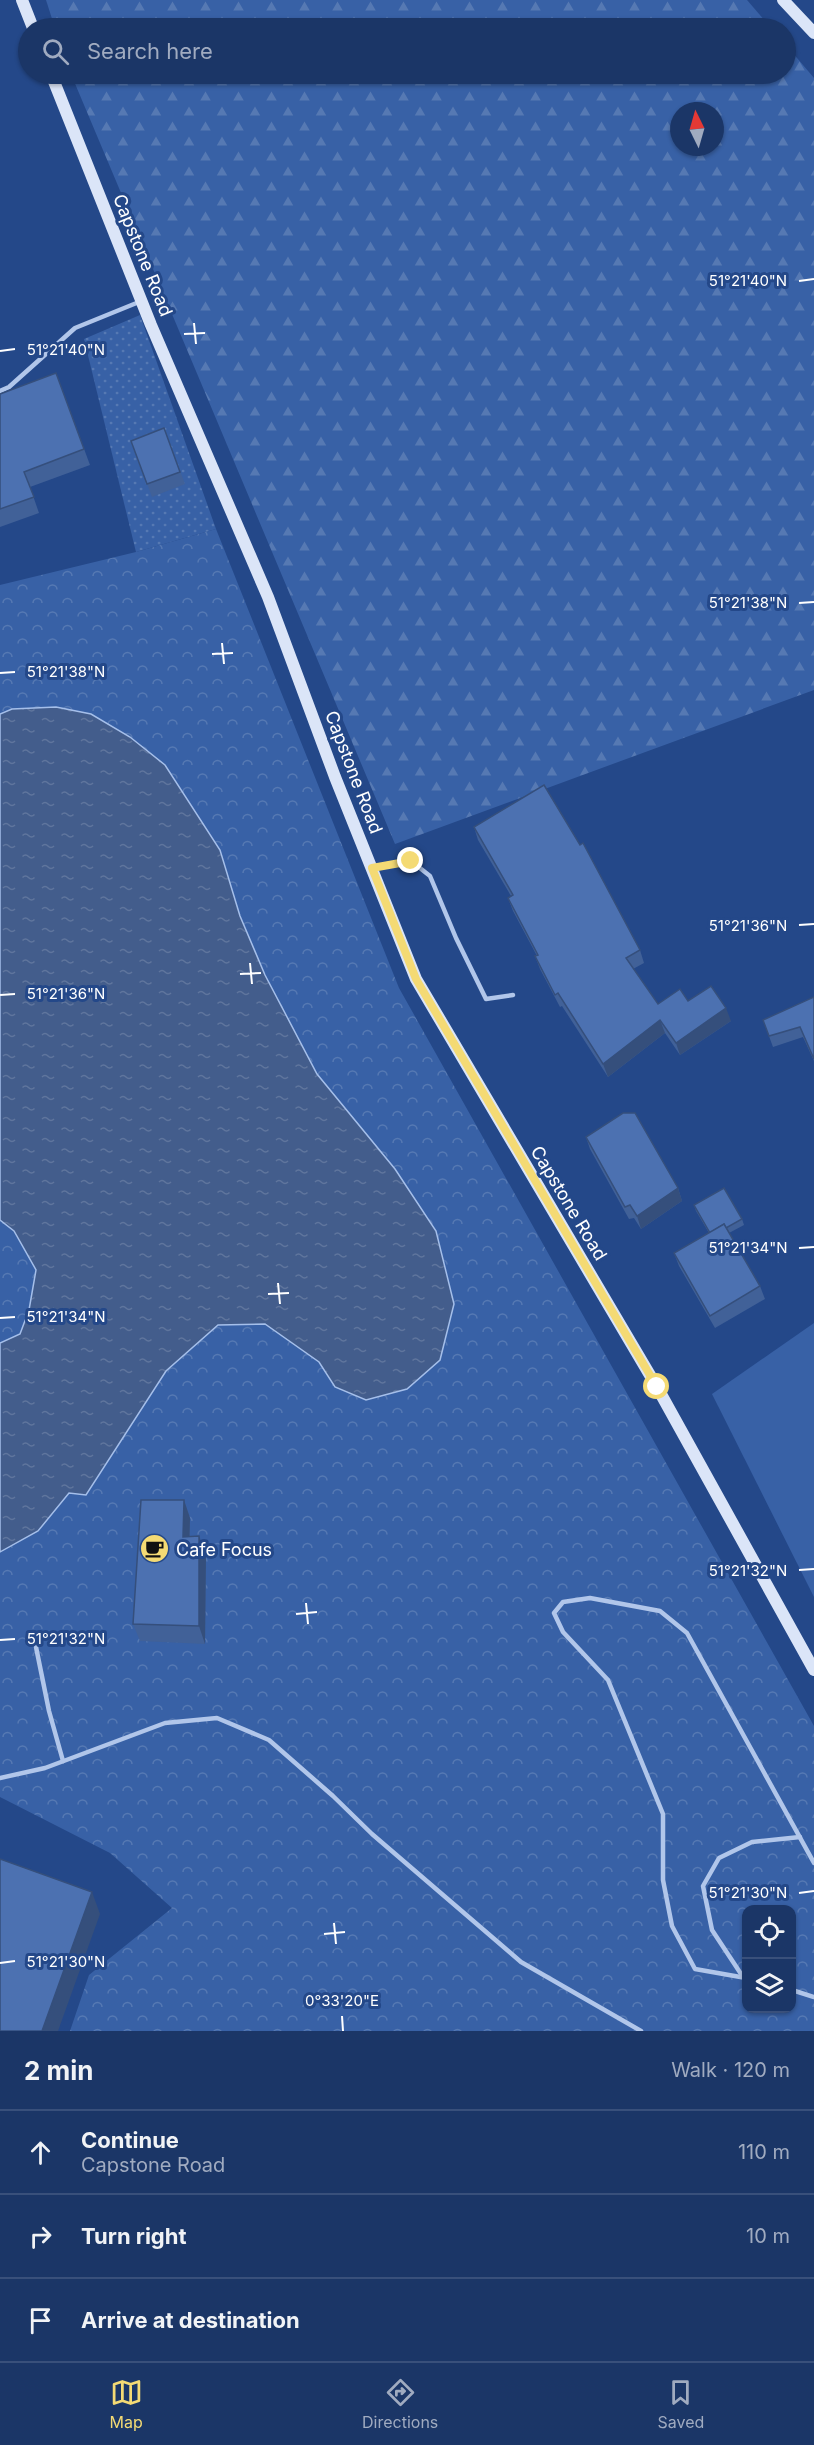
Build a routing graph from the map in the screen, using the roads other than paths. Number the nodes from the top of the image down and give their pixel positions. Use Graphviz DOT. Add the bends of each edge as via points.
graph roads {
  1 [pos="22,0"];
  2 [pos="783,0"];
  3 [pos="29,18"];
  4 [pos="814,33"];
  5 [pos="55,84"];
  6 [pos="141,301"];
  7 [pos="0,391"];
  8 [pos="372,868"];
  9 [pos="513,995"];
  10 [pos="36,1647"];
  11 [pos="814,1670"];
  12 [pos="63,1761"];
  13 [pos="0,1778"];
  14 [pos="800,1837"];
  15 [pos="814,1863"];
  16 [pos="742,1973"];
  17 [pos="742,1977"];
  18 [pos="796,1991"];
  19 [pos="814,1997"];
  20 [pos="641,2031"];
  1 -- 3 [label="street"];
  2 -- 4 [label="street"];
  5 -- 6 [label="street, Capstone Road"];
  6 -- 7 [label="lane" via="75,328"];
  6 -- 8 [label="street, Capstone Road" via="268,597"];
  8 -- 9 [label="lane" via="411,861 430,876 486,999"];
  8 -- 11 [label="street, Capstone Road" via="416,979 657,1387"];
  10 -- 12 [label="lane"];
  12 -- 13 [label="lane"];
  12 -- 20 [label="lane" via="165,1723 217,1718 269,1740 521,1962"];
  14 -- 15 [label="lane"];
  14 -- 16 [label="lane" via="752,1842 719,1858 703,1886 712,1930"];
  14 -- 17 [label="lane" via="687,1633 660,1611 590,1598 563,1602 554,1612 563,1632 608,1680 663,1814 663,1880 672,1926 695,1969"];
  18 -- 19 [label="lane"];
}
